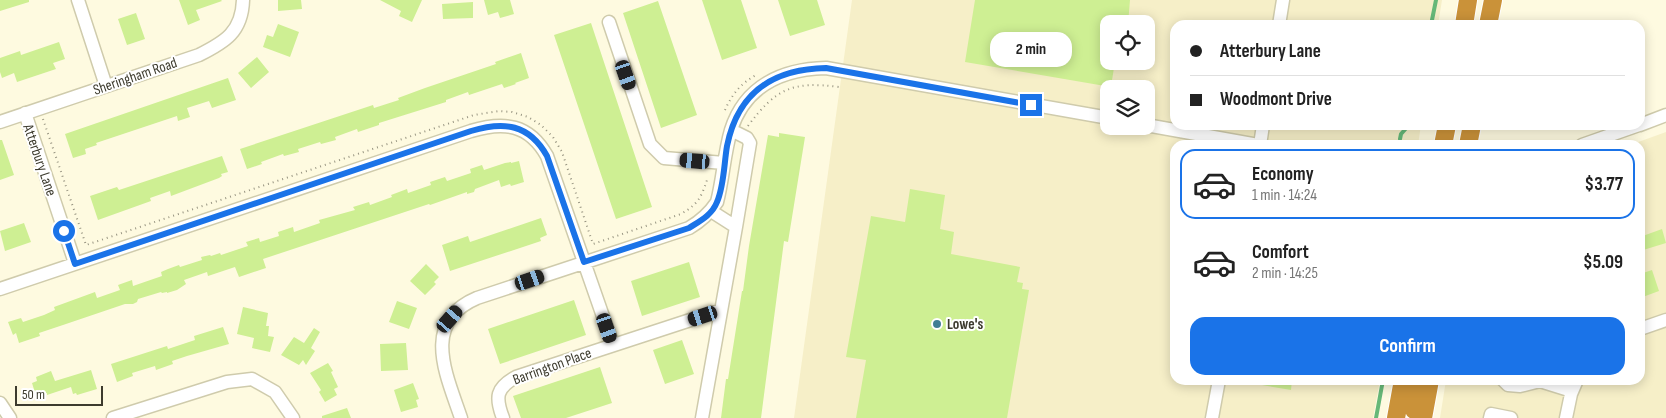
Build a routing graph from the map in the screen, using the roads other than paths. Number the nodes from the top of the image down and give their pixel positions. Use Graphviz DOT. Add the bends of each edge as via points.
graph roads {
  1 [pos="78,0"];
  2 [pos="243,0"];
  3 [pos="1284,0"];
  4 [pos="1468,0"];
  5 [pos="1493,0"];
  6 [pos="1280,20"];
  7 [pos="1465,20"];
  8 [pos="1489,20"];
  9 [pos="608,22"];
  10 [pos="106,86"];
  11 [pos="25,113"];
  12 [pos="1100,116"];
  13 [pos="1666,116"];
  14 [pos="0,122"];
  15 [pos="1645,123"];
  16 [pos="1155,127"];
  17 [pos="1170,129"];
  18 [pos="731,130"];
  19 [pos="1174,130"];
  20 [pos="1625,130"];
  21 [pos="1231,140"];
  22 [pos="1596,140"];
  23 [pos="724,163"];
  24 [pos="711,211"];
  25 [pos="736,227"];
  26 [pos="584,262"];
  27 [pos="75,264"];
  28 [pos="0,289"];
  29 [pos="721,310"];
  30 [pos="1666,320"];
  31 [pos="1645,327"];
  32 [pos="613,344"];
  33 [pos="1218,385"];
  34 [pos="1402,385"];
  35 [pos="1416,385"];
  36 [pos="1429,385"];
  37 [pos="1508,385"];
  38 [pos="1523,385"];
  39 [pos="1575,385"];
  40 [pos="0,403"];
  41 [pos="10,418"];
  42 [pos="113,418"];
  43 [pos="293,418"];
  44 [pos="461,418"];
  45 [pos="503,418"];
  46 [pos="702,418"];
  47 [pos="1212,418"];
  48 [pos="1396,418"];
  49 [pos="1413,418"];
  50 [pos="1423,418"];
  51 [pos="1490,418"];
  52 [pos="1511,418"];
  53 [pos="1566,418"];
  1 -- 10 [label="street"];
  2 -- 10 [label="street, Sheringham Road" via="237,26 219,45 199,55"];
  3 -- 6 [label="street"];
  4 -- 7 [label="highway"];
  5 -- 8 [label="highway"];
  9 -- 23 [label="street" via="650,144 664,158"];
  10 -- 11 [label="street, Sheringham Road"];
  11 -- 14 [label="street, Sheringham Road"];
  11 -- 27 [label="street, Atterbury Lane"];
  12 -- 18 [label="street" via="826,68 810,68 782,75 756,90 740,108"];
  13 -- 15 [label="street"];
  16 -- 17 [label="street"];
  18 -- 23 [label="street"];
  18 -- 25 [label="street" via="747,138 750,144"];
  19 -- 21 [label="street"];
  20 -- 22 [label="street"];
  23 -- 24 [label="street" via="717,202"];
  24 -- 25 [label="street"];
  24 -- 26 [label="street" via="689,228"];
  25 -- 29 [label="street"];
  26 -- 27 [label="street" via="540,143 516,128 489,125"];
  26 -- 32 [label="street"];
  26 -- 44 [label="street" via="472,300 450,319 441,352"];
  27 -- 28 [label="street"];
  29 -- 32 [label="street, Barrington Place"];
  29 -- 46 [label="street"];
  30 -- 31 [label="street"];
  32 -- 45 [label="street, Barrington Place" via="506,383 498,400"];
  33 -- 47 [label="street"];
  34 -- 48 [label="highway"];
  35 -- 49 [label="highway"];
  36 -- 50 [label="highway"];
  37 -- 38 [label="street"];
  39 -- 53 [label="street"];
  40 -- 41 [label="street"];
  42 -- 43 [label="street" via="227,382 252,380 276,392"];
  51 -- 52 [label="street" via="1491,414"];
}
